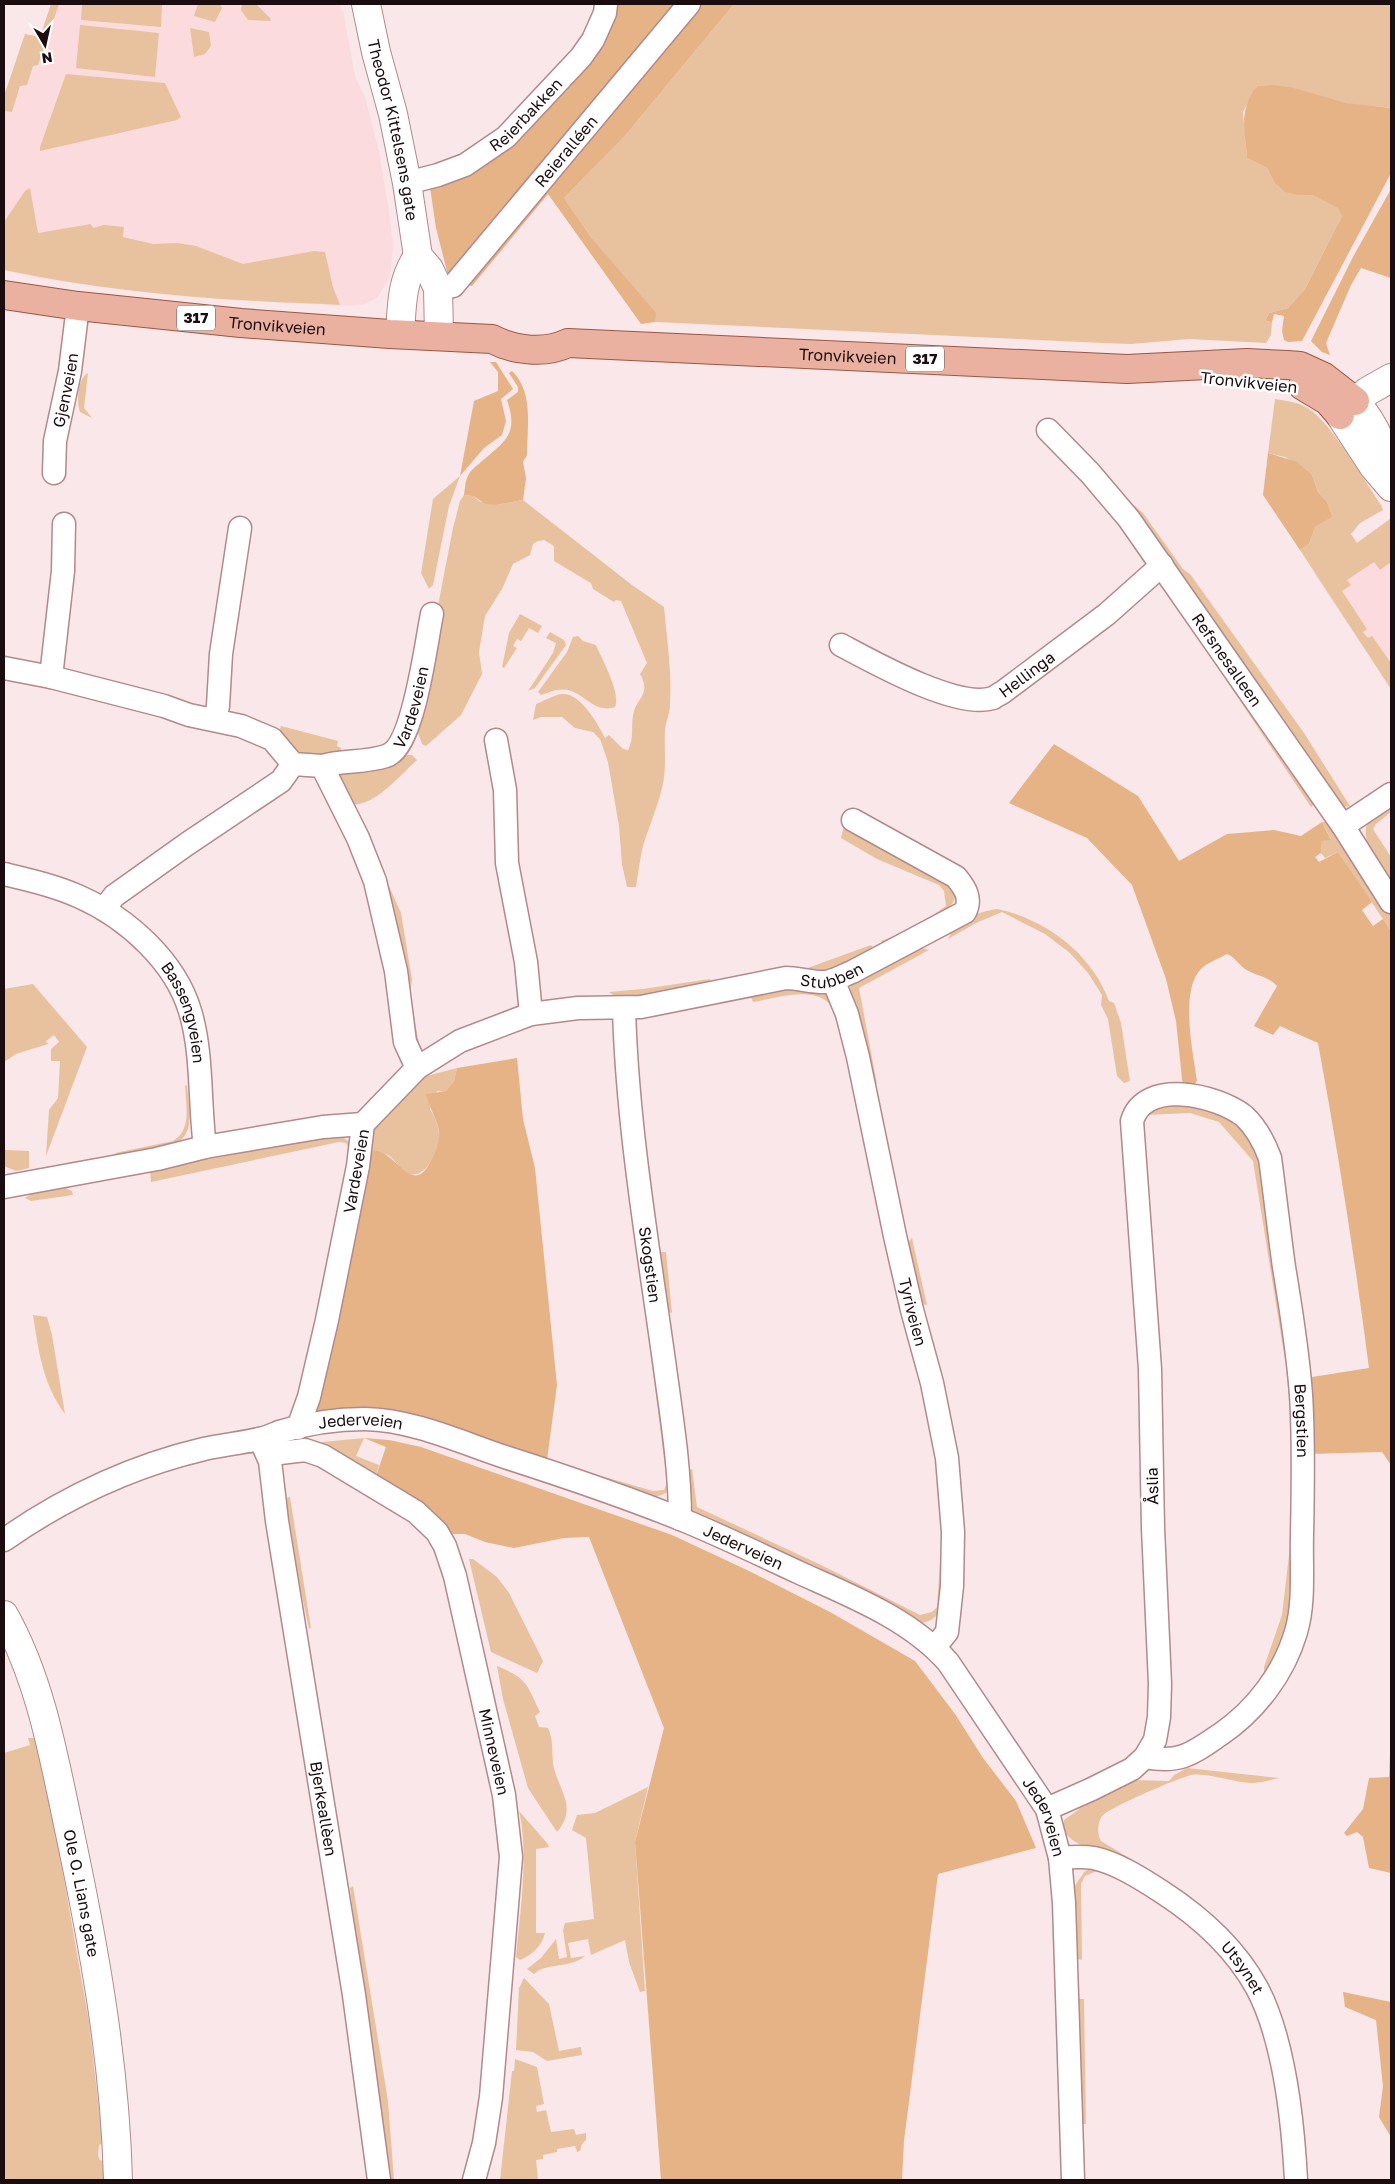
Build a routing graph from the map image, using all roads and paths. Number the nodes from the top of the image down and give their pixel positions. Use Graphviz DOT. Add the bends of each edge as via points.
graph roads {
  1 [pos="366,4"];
  2 [pos="606,4"];
  3 [pos="689,4"];
  4 [pos="407,183"];
  5 [pos="418,256"];
  6 [pos="438,288"];
  7 [pos="4,295"];
  8 [pos="78,306"];
  9 [pos="400,334"];
  10 [pos="439,335"];
  11 [pos="1391,378"];
  12 [pos="1348,408"];
  13 [pos="1048,430"];
  14 [pos="54,474"];
  15 [pos="1391,486"];
  16 [pos="64,524"];
  17 [pos="240,528"];
  18 [pos="1162,565"];
  19 [pos="432,614"];
  20 [pos="841,646"];
  21 [pos="4,668"];
  22 [pos="51,677"];
  23 [pos="215,720"];
  24 [pos="496,740"];
  25 [pos="293,764"];
  26 [pos="322,766"];
  27 [pos="1391,794"];
  28 [pos="853,820"];
  29 [pos="1343,826"];
  30 [pos="4,874"];
  31 [pos="1391,902"];
  32 [pos="104,909"];
  33 [pos="833,980"];
  34 [pos="624,1008"];
  35 [pos="531,1014"];
  36 [pos="417,1068"];
  37 [pos="1142,1105"];
  38 [pos="363,1124"];
  39 [pos="205,1147"];
  40 [pos="4,1187"];
  41 [pos="298,1428"];
  42 [pos="260,1439"];
  43 [pos="680,1519"];
  44 [pos="4,1540"];
  45 [pos="4,1615"];
  46 [pos="935,1647"];
  47 [pos="1145,1757"];
  48 [pos="1047,1810"];
  49 [pos="1060,1858"];
  50 [pos="118,2180"];
  51 [pos="379,2180"];
  52 [pos="474,2180"];
  53 [pos="1073,2180"];
  54 [pos="1296,2180"];
  1 -- 4 [label="street, Theodor Kittelsens gate"];
  2 -- 4 [label="street, Reierbakken" via="593,40 581,57 506,137 466,165"];
  3 -- 6 [label="street, Reieralléen" via="453,286"];
  4 -- 5 [label="street, Theodor Kittelsens gate"];
  5 -- 6 [label="street, Theodor Kittelsens gate"];
  5 -- 9 [label="street" via="407,271"];
  6 -- 10 [label="street, Theodor Kittelsens gate"];
  7 -- 8 [label="main road, Tronvikveien / 317"];
  8 -- 9 [label="main road, Tronvikveien / 317" via="241,323"];
  8 -- 14 [label="street, Gjenveien" via="70,371 55,441"];
  9 -- 10 [label="main road, Tronvikveien / 317"];
  10 -- 12 [label="main road, Tronvikveien / 317" via="492,339 506,332 525,332 554,334 568,343 1127,368 1247,364 1300,366 1324,377"];
  11 -- 12 [label="street"];
  12 -- 15 [label="street" via="1370,419 1388,462"];
  13 -- 18 [label="street, Refsnesalleen" via="1123,512"];
  16 -- 22 [label="street" via="63,570"];
  17 -- 23 [label="street" via="221,654"];
  18 -- 20 [label="street, Hellinga" via="1108,614 993,698 980,700 931,688 897,675"];
  18 -- 29 [label="street, Refsnesalleen"];
  19 -- 26 [label="street, Vardeveien" via="413,710 399,747 386,756"];
  21 -- 22 [label="street"];
  22 -- 23 [label="street"];
  23 -- 25 [label="street" via="241,726 272,739"];
  24 -- 35 [label="street" via="505,790 507,863 526,962"];
  25 -- 26 [label="street, Vardeveien"];
  25 -- 32 [label="street" via="281,781 114,896"];
  26 -- 36 [label="street" via="376,881 396,971 405,1042"];
  27 -- 29 [label="street"];
  28 -- 33 [label="street, Stubben" via="956,877 966,892 968,905 965,912 947,922"];
  29 -- 31 [label="street, Refsnesalleen"];
  30 -- 32 [label="street, Bassengveien" via="68,892"];
  32 -- 39 [label="street, Bassengveien" via="144,941 176,979 185,996 197,1049"];
  33 -- 34 [label="street, Stubben" via="786,978"];
  33 -- 46 [label="street, Tyriveien" via="847,1014 858,1057 895,1236 934,1391 947,1458 953,1532 952,1586 947,1632"];
  34 -- 35 [label="street, Stubben" via="578,1008"];
  34 -- 43 [label="street, Skogstien" via="637,1153 675,1446"];
  35 -- 36 [label="street, Stubben" via="460,1041"];
  36 -- 38 [label="street, Vardeveien"];
  37 -- 47 [label="street, Åslia" via="1134,1115 1132,1133 1150,1369 1160,1684 1155,1740"];
  37 -- 47 [label="street, Bergstien" via="1152,1098 1168,1095 1210,1099 1230,1106 1244,1116 1263,1140 1270,1158 1296,1346 1303,1456 1301,1605 1288,1656 1278,1675 1232,1726 1184,1756 1165,1760"];
  38 -- 39 [label="street" via="329,1126"];
  38 -- 41 [label="street, Vardeveien" via="357,1174 327,1320 309,1397"];
  39 -- 40 [label="street"];
  41 -- 42 [label="street, Jederveien"];
  41 -- 43 [label="street, Jederveien" via="365,1419 412,1426"];
  42 -- 44 [label="street, Jederveien" via="184,1454 105,1483 38,1516"];
  42 -- 51 [label="street, Bjerkeallèen" via="270,1461 354,1995"];
  42 -- 52 [label="street, Minneveien" via="280,1453 305,1450 323,1456 416,1512 437,1532 446,1546 455,1576 504,1795 510,1857 490,2106"];
  43 -- 46 [label="street, Jederveien" via="844,1593 883,1613"];
  45 -- 50 [label="street, Ole O. Lians gate" via="29,1670 45,1723 85,1908 112,2087"];
  46 -- 48 [label="street, Jederveien"];
  47 -- 48 [label="street, Åslia" via="1132,1769"];
  48 -- 49 [label="street, Jederveien"];
  49 -- 53 [label="street, Jederveien" via="1067,1951"];
  49 -- 54 [label="street, Utsynet" via="1096,1859 1154,1887 1203,1922 1240,1962 1258,1990 1273,2033 1289,2106"];
}
